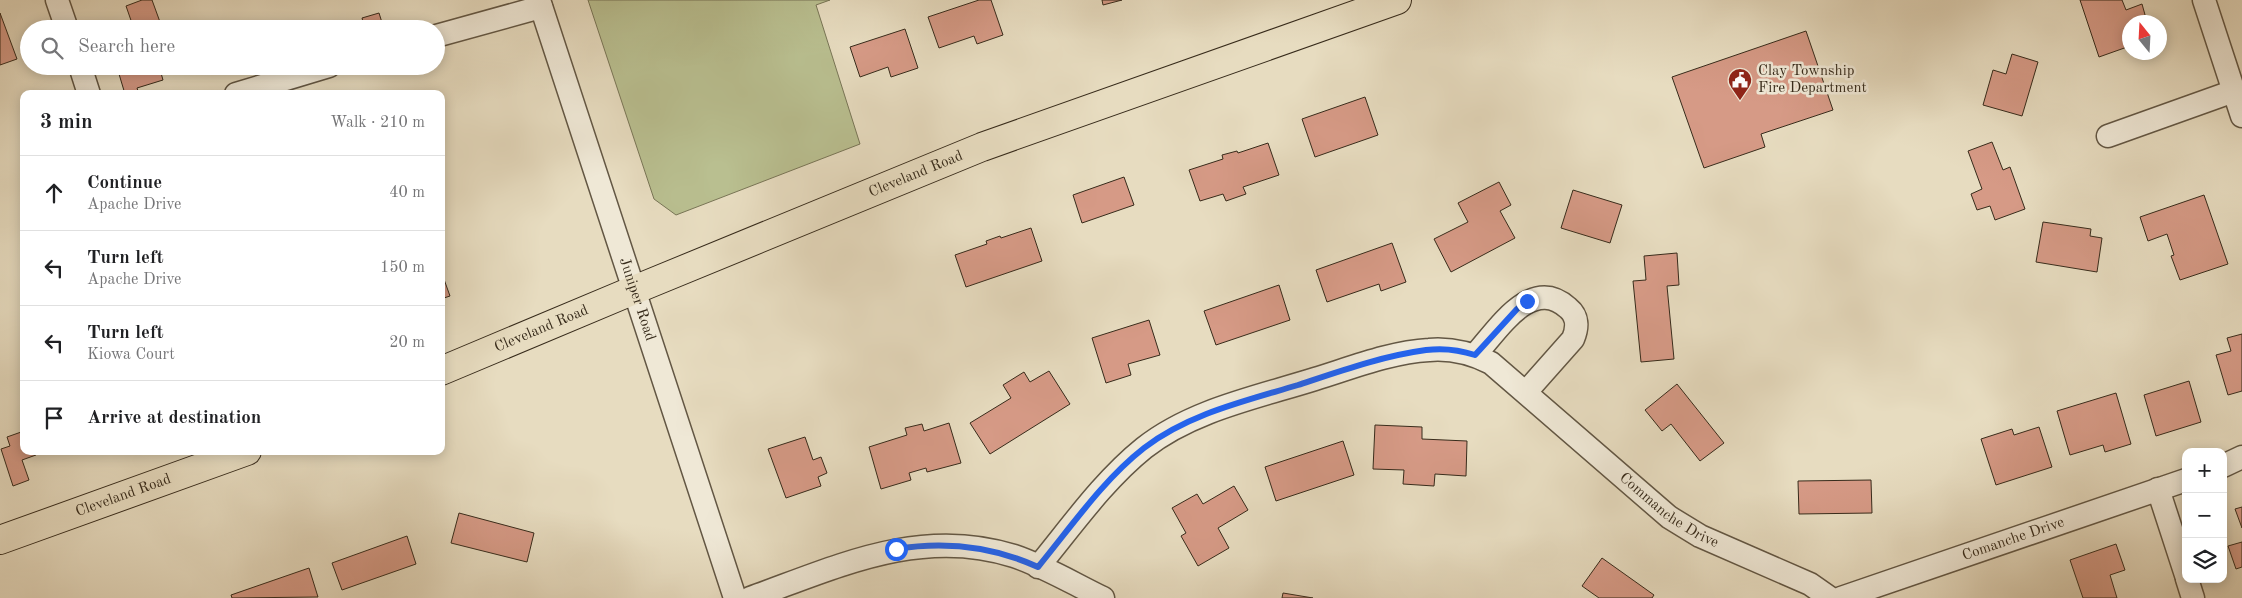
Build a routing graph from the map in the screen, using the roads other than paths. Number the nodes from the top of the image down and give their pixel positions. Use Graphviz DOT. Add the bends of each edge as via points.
graph roads {
  1 [pos="57,0"];
  2 [pos="1397,0"];
  3 [pos="2204,0"];
  4 [pos="540,3"];
  5 [pos="64,20"];
  6 [pos="445,33"];
  7 [pos="83,75"];
  8 [pos="299,75"];
  9 [pos="88,90"];
  10 [pos="249,90"];
  11 [pos="2234,91"];
  12 [pos="2242,116"];
  13 [pos="2108,136"];
  14 [pos="634,290"];
  15 [pos="1475,355"];
  16 [pos="445,369"];
  17 [pos="1526,392"];
  18 [pos="228,455"];
  19 [pos="2242,457"];
  20 [pos="214,458"];
  21 [pos="2227,464"];
  22 [pos="2182,481"];
  23 [pos="2158,489"];
  24 [pos="0,540"];
  25 [pos="2182,563"];
  26 [pos="1038,567"];
  27 [pos="2188,583"];
  28 [pos="735,598"];
  29 [pos="750,598"];
  30 [pos="1103,598"];
  31 [pos="1830,598"];
  32 [pos="1841,598"];
  33 [pos="2193,598"];
  1 -- 5 [label="street"];
  2 -- 14 [label="main road, Cleveland Road" via="982,147"];
  3 -- 11 [label="street"];
  4 -- 6 [label="street"];
  4 -- 14 [label="street, Juniper Road"];
  7 -- 9 [label="street"];
  8 -- 10 [label="street"];
  11 -- 12 [label="street"];
  11 -- 13 [label="street"];
  14 -- 16 [label="main road, Cleveland Road"];
  14 -- 28 [label="street, Juniper Road"];
  15 -- 17 [label="street, Commanche Drive" via="1491,363"];
  15 -- 17 [label="street" via="1527,301 1544,297 1563,303 1574,312 1577,320 1573,339"];
  15 -- 26 [label="street" via="1428,350 1389,357 1208,413 1166,432 1121,469"];
  17 -- 31 [label="street, Commanche Drive" via="1669,517 1700,536 1810,584"];
  18 -- 20 [label="main road, Cleveland Road"];
  19 -- 21 [label="street"];
  20 -- 24 [label="main road, Cleveland Road"];
  22 -- 23 [label="street, Comanche Drive"];
  23 -- 25 [label="street"];
  23 -- 32 [label="street, Comanche Drive"];
  26 -- 29 [label="street" via="984,548 918,546 867,556"];
  26 -- 30 [label="street"];
  27 -- 33 [label="street"];
}
